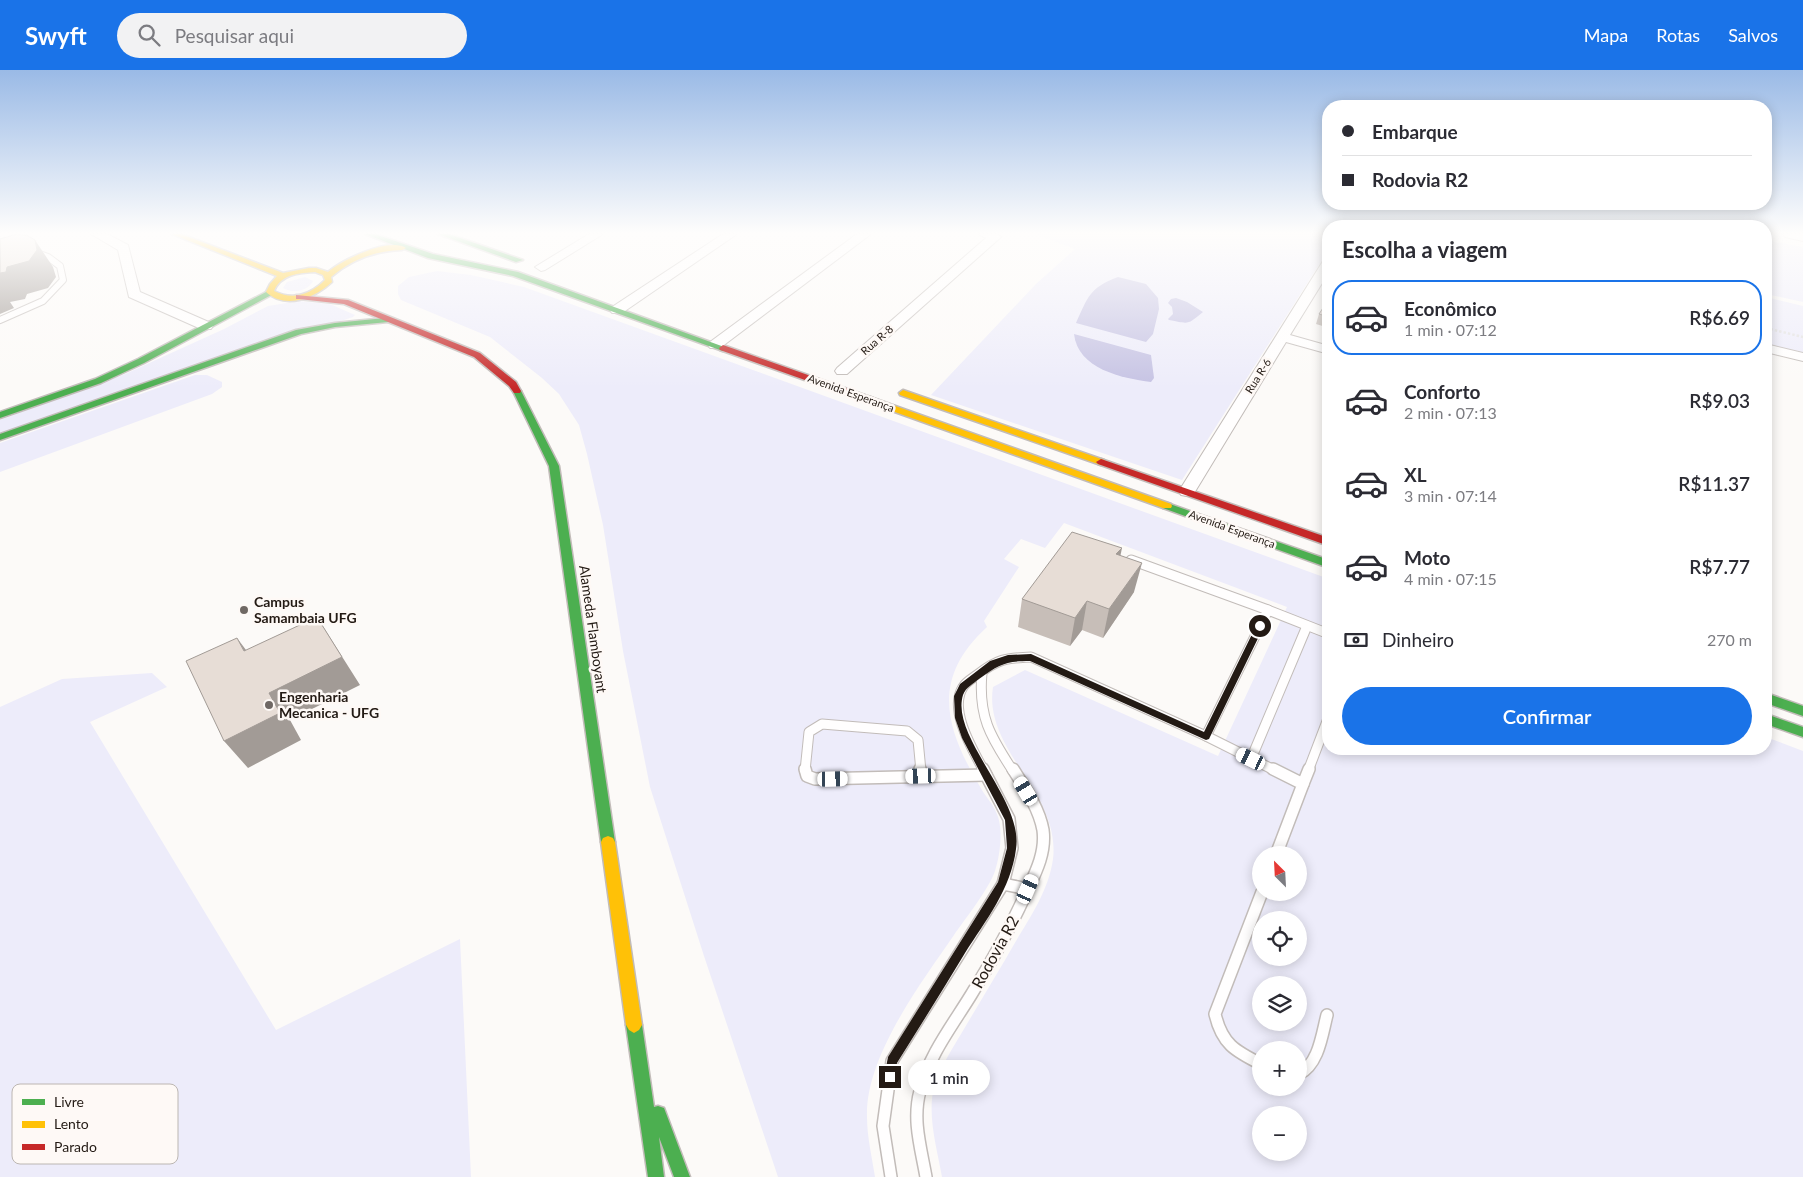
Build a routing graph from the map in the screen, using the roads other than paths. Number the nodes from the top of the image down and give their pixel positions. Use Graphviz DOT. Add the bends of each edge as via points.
graph roads {
  1 [pos="59,286"];
  2 [pos="132,286"];
  3 [pos="271,286"];
  4 [pos="322,286"];
  5 [pos="330,286"];
  6 [pos="548,286"];
  7 [pos="654,286"];
  8 [pos="795,286"];
  9 [pos="939,286"];
  10 [pos="1313,286"];
  11 [pos="271,292"];
  12 [pos="615,293"];
  13 [pos="298,297"];
  14 [pos="634,299"];
  15 [pos="345,302"];
  16 [pos="652,305"];
  17 [pos="617,310"];
  18 [pos="370,311"];
  19 [pos="0,320"];
  20 [pos="391,320"];
  21 [pos="335,325"];
  22 [pos="206,326"];
  23 [pos="1282,337"];
  24 [pos="715,345"];
  25 [pos="1322,348"];
  26 [pos="1772,349"];
  27 [pos="1803,357"];
  28 [pos="842,371"];
  29 [pos="888,388"];
  30 [pos="0,415"];
  31 [pos="0,437"];
  32 [pos="1187,491"];
  33 [pos="1322,539"];
  34 [pos="1118,556"];
  35 [pos="1322,562"];
  36 [pos="1268,610"];
  37 [pos="1307,626"];
  38 [pos="1322,631"];
  39 [pos="982,673"];
  40 [pos="1772,700"];
  41 [pos="1803,711"];
  42 [pos="1772,721"];
  43 [pos="1803,732"];
  44 [pos="1322,734"];
  45 [pos="1206,736"];
  46 [pos="1251,759"];
  47 [pos="986,775"];
  48 [pos="921,776"];
  49 [pos="1303,784"];
  50 [pos="1279,846"];
  51 [pos="1003,884"];
  52 [pos="1028,889"];
  53 [pos="1259,901"];
  54 [pos="1327,1015"];
  55 [pos="1252,1059"];
  56 [pos="1307,1070"];
  57 [pos="642,1074"];
  58 [pos="656,1177"];
  59 [pos="682,1177"];
  60 [pos="891,1177"];
  61 [pos="926,1177"];
  1 -- 19 [label="lane" via="44,302"];
  2 -- 22 [label="street" via="134,294"];
  3 -- 11 [label="street"];
  4 -- 13 [label="street" via="316,292"];
  5 -- 15 [label="street, Alameda Flamboyant"];
  6 -- 17 [label="street, Avenida Esperança"];
  7 -- 14 [label="street"];
  8 -- 24 [label="street"];
  9 -- 28 [label="street, Rua R-8"];
  10 -- 23 [label="street, Rua R-6"];
  11 -- 13 [label="street, Alameda Flamboyant" via="283,298"];
  11 -- 22 [label="street"];
  12 -- 14 [label="street"];
  13 -- 15 [label="street, Alameda Flamboyant"];
  14 -- 16 [label="street"];
  14 -- 17 [label="street"];
  15 -- 18 [label="street, Alameda Flamboyant"];
  17 -- 24 [label="street, Avenida Esperança"];
  18 -- 20 [label="street, Alameda Flamboyant"];
  18 -- 21 [label="street" via="363,318"];
  20 -- 21 [label="street"];
  20 -- 57 [label="street, Alameda Flamboyant" via="477,355 514,384 554,466"];
  21 -- 31 [label="street" via="305,330 250,348"];
  22 -- 30 [label="street" via="98,381"];
  23 -- 25 [label="street"];
  23 -- 32 [label="street, Rua R-6"];
  24 -- 35 [label="street, Avenida Esperança"];
  26 -- 27 [label="street"];
  29 -- 32 [label="street, Avenida Esperança"];
  32 -- 33 [label="street, Avenida Esperança"];
  34 -- 36 [label="lane"];
  36 -- 37 [label="lane"];
  36 -- 45 [label="lane"];
  37 -- 38 [label="lane"];
  37 -- 46 [label="lane"];
  39 -- 45 [label="lane, Rodovia R2" via="993,663 1008,658 1031,657"];
  39 -- 47 [label="lane, Rodovia R2" via="963,686 958,696 960,718 967,738"];
  39 -- 52 [label="lane, Rodovia R2" via="981,710 988,731 1041,822 1044,844"];
  40 -- 41 [label="street"];
  42 -- 43 [label="street"];
  44 -- 49 [label="lane"];
  45 -- 46 [label="lane, Rodovia R2"];
  46 -- 49 [label="lane, Rodovia R2"];
  47 -- 48 [label="lane"];
  47 -- 51 [label="lane, Rodovia R2" via="1010,819 1012,848"];
  48 -- 48 [label="lane" via="918,740 907,731 822,724 809,732 807,776 815,779"];
  49 -- 50 [label="lane"];
  51 -- 52 [label="lane"];
  51 -- 60 [label="lane, Rodovia R2" via="892,1061 883,1126"];
  52 -- 61 [label="lane, Rodovia R2" via="993,958 940,1040 923,1076 916,1112"];
  53 -- 55 [label="lane" via="1215,1014 1217,1027 1231,1048"];
  54 -- 56 [label="lane" via="1311,1066"];
  57 -- 58 [label="street, Alameda Flamboyant"];
  57 -- 59 [label="street, Alameda Flamboyant"];
}
